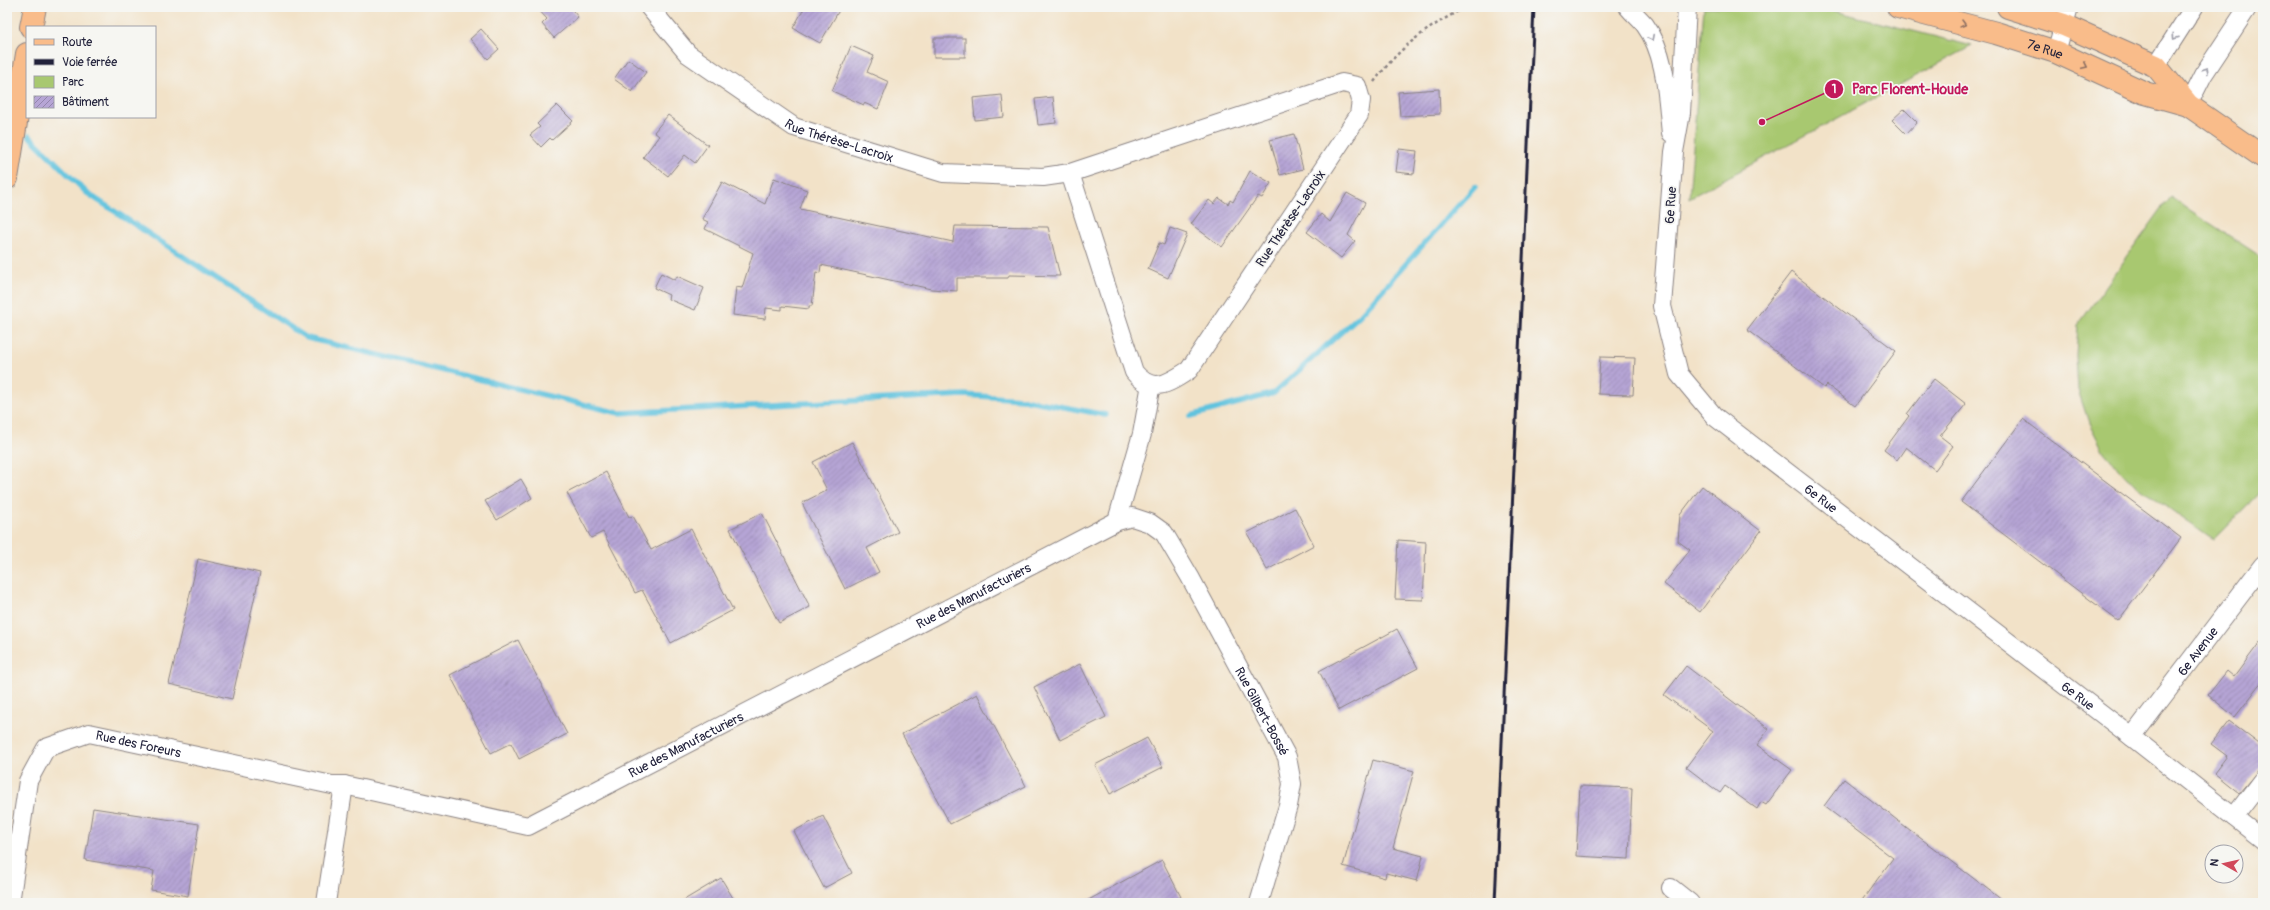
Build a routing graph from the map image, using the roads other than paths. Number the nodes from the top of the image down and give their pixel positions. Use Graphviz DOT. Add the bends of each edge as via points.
graph roads {
  1 [pos="35,7"];
  2 [pos="649,7"];
  3 [pos="1628,7"];
  4 [pos="1687,7"];
  5 [pos="1898,7"];
  6 [pos="2008,7"];
  7 [pos="2194,7"];
  8 [pos="2248,7"];
  9 [pos="2066,16"];
  10 [pos="31,26"];
  11 [pos="2056,52"];
  12 [pos="26,60"];
  13 [pos="2156,66"];
  14 [pos="2188,105"];
  15 [pos="1674,152"];
  16 [pos="2263,156"];
  17 [pos="1070,173"];
  18 [pos="7,178"];
  19 [pos="1151,384"];
  20 [pos="1118,521"];
  21 [pos="1164,533"];
  22 [pos="2263,565"];
  23 [pos="2132,737"];
  24 [pos="2263,779"];
  25 [pos="344,785"];
  26 [pos="2234,817"];
  27 [pos="2263,840"];
  28 [pos="1671,888"];
  29 [pos="10,903"];
  30 [pos="326,903"];
  31 [pos="1259,903"];
  32 [pos="1690,903"];
  1 -- 10 [label="main road"];
  2 -- 17 [label="street, Rue Thérèse-Lacroix" via="688,54 794,127 943,173 1043,177"];
  3 -- 15 [label="street, one-way" via="1645,25 1657,49 1665,80"];
  4 -- 15 [label="street, 6e Rue" via="1681,113"];
  5 -- 11 [label="main road, 7e Rue, one-way"];
  6 -- 9 [label="main road, 7e Rue"];
  7 -- 13 [label="street, one-way"];
  14 -- 8 [label="street, one-way" via="2203,75"];
  9 -- 11 [label="street"];
  9 -- 13 [label="main road, 7e Rue"];
  11 -- 14 [label="main road, 7e Rue, one-way" via="2145,93"];
  12 -- 18 [label="main road"];
  13 -- 14 [label="main road, 7e Rue"];
  14 -- 16 [label="main road, 7e Rue"];
  15 -- 23 [label="street, 6e Rue" via="1662,306 1680,374 1714,416"];
  17 -- 19 [label="street" via="1134,372 1141,380"];
  17 -- 19 [label="street, Rue Thérèse-Lacroix" via="1342,83 1357,86 1361,100 1359,115 1189,370 1166,385"];
  19 -- 20 [label="street" via="1142,434"];
  20 -- 21 [label="street, Rue des Manufacturiers" via="1132,518 1150,523"];
  20 -- 25 [label="street, Rue des Manufacturiers" via="528,826"];
  21 -- 31 [label="street, Rue Gilbert-Bossé" via="1287,757 1292,784 1288,806"];
  22 -- 23 [label="street, 6e Avenue"];
  23 -- 26 [label="street, 6e Rue"];
  24 -- 26 [label="street"];
  25 -- 29 [label="street, Rue des Foreurs" via="332,785 89,732 46,748 28,782"];
  25 -- 30 [label="street"];
  26 -- 27 [label="street, 6e Rue"];
  28 -- 32 [label="street"];
}
